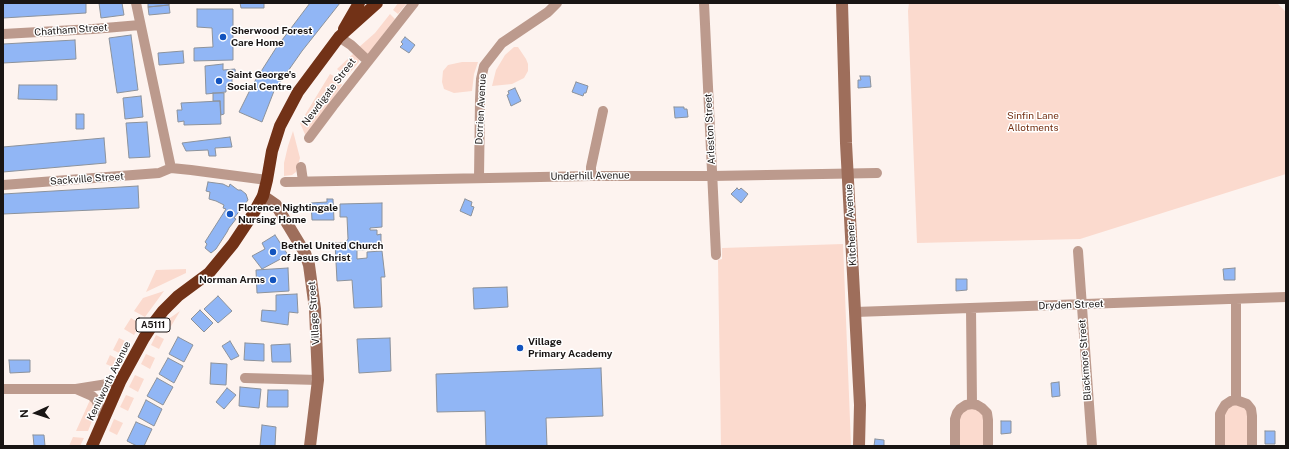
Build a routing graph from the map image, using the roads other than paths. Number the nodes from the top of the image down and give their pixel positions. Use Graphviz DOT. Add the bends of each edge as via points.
graph roads {
  1 [pos="136,3"];
  2 [pos="359,3"];
  3 [pos="377,3"];
  4 [pos="414,3"];
  5 [pos="557,3"];
  6 [pos="704,3"];
  7 [pos="842,3"];
  8 [pos="140,25"];
  9 [pos="3,34"];
  10 [pos="340,36"];
  11 [pos="368,61"];
  12 [pos="603,111"];
  13 [pos="309,138"];
  14 [pos="301,167"];
  15 [pos="170,168"];
  16 [pos="877,172"];
  17 [pos="848,174"];
  18 [pos="591,176"];
  19 [pos="712,176"];
  20 [pos="479,178"];
  21 [pos="267,180"];
  22 [pos="303,181"];
  23 [pos="285,182"];
  24 [pos="3,185"];
  25 [pos="263,196"];
  26 [pos="1078,251"];
  27 [pos="716,255"];
  28 [pos="1286,297"];
  29 [pos="1236,299"];
  30 [pos="1082,305"];
  31 [pos="971,308"];
  32 [pos="855,312"];
  33 [pos="245,378"];
  34 [pos="318,380"];
  35 [pos="120,382"];
  36 [pos="3,389"];
  37 [pos="76,389"];
  38 [pos="1236,400"];
  39 [pos="972,404"];
  40 [pos="104,417"];
  41 [pos="92,446"];
  42 [pos="310,446"];
  43 [pos="859,446"];
  44 [pos="955,446"];
  45 [pos="988,446"];
  46 [pos="1092,446"];
  47 [pos="1220,446"];
  48 [pos="1252,446"];
  1 -- 8 [label="street"];
  2 -- 10 [label="highway, A5111"];
  3 -- 10 [label="highway, A5111"];
  4 -- 11 [label="street, Newdigate Street"];
  5 -- 20 [label="street, Dorrien Avenue" via="502,43 484,66 480,100"];
  6 -- 19 [label="street, Arleston Street"];
  7 -- 17 [label="street, Kitchener Avenue"];
  8 -- 9 [label="street, Chatham Street"];
  8 -- 15 [label="street"];
  10 -- 11 [label="street, Newdigate Street"];
  10 -- 21 [label="highway, A5111" via="287,111 272,151"];
  11 -- 13 [label="street, Newdigate Street"];
  12 -- 18 [label="street"];
  14 -- 22 [label="street"];
  15 -- 21 [label="street"];
  15 -- 24 [label="street, Sackville Street" via="159,173"];
  16 -- 17 [label="street, Underhill Avenue"];
  17 -- 19 [label="street, Underhill Avenue"];
  17 -- 32 [label="street, Kitchener Avenue"];
  18 -- 19 [label="street, Underhill Avenue"];
  18 -- 20 [label="street, Underhill Avenue"];
  19 -- 27 [label="street, Arleston Street"];
  20 -- 22 [label="street, Underhill Avenue"];
  21 -- 25 [label="highway, Kenilworth Avenue / A5111"];
  22 -- 23 [label="street, Underhill Avenue"];
  25 -- 34 [label="street, Village Street" via="276,205 305,253 309,265 315,310"];
  25 -- 35 [label="highway, Kenilworth Avenue / A5111" via="244,229 220,261 209,273 178,296 153,324"];
  26 -- 30 [label="street, Blackmore Street"];
  28 -- 29 [label="street, Dryden Street"];
  29 -- 30 [label="street, Dryden Street"];
  29 -- 38 [label="street"];
  30 -- 31 [label="street, Dryden Street"];
  30 -- 46 [label="street, Blackmore Street"];
  31 -- 32 [label="street, Dryden Street"];
  31 -- 39 [label="street"];
  32 -- 43 [label="street, Kitchener Avenue" via="860,405"];
  33 -- 34 [label="street"];
  34 -- 42 [label="street, Village Street"];
  35 -- 37 [label="street"];
  35 -- 40 [label="highway, Kenilworth Avenue / A5111"];
  36 -- 37 [label="street"];
  37 -- 40 [label="street" via="96,400"];
  38 -- 47 [label="street" via="1225,405 1220,414"];
  38 -- 48 [label="street" via="1247,404 1251,409"];
  39 -- 44 [label="street" via="960,409 957,414"];
  39 -- 45 [label="street" via="987,413"];
  40 -- 41 [label="highway, Kenilworth Avenue / A5111"];
}
